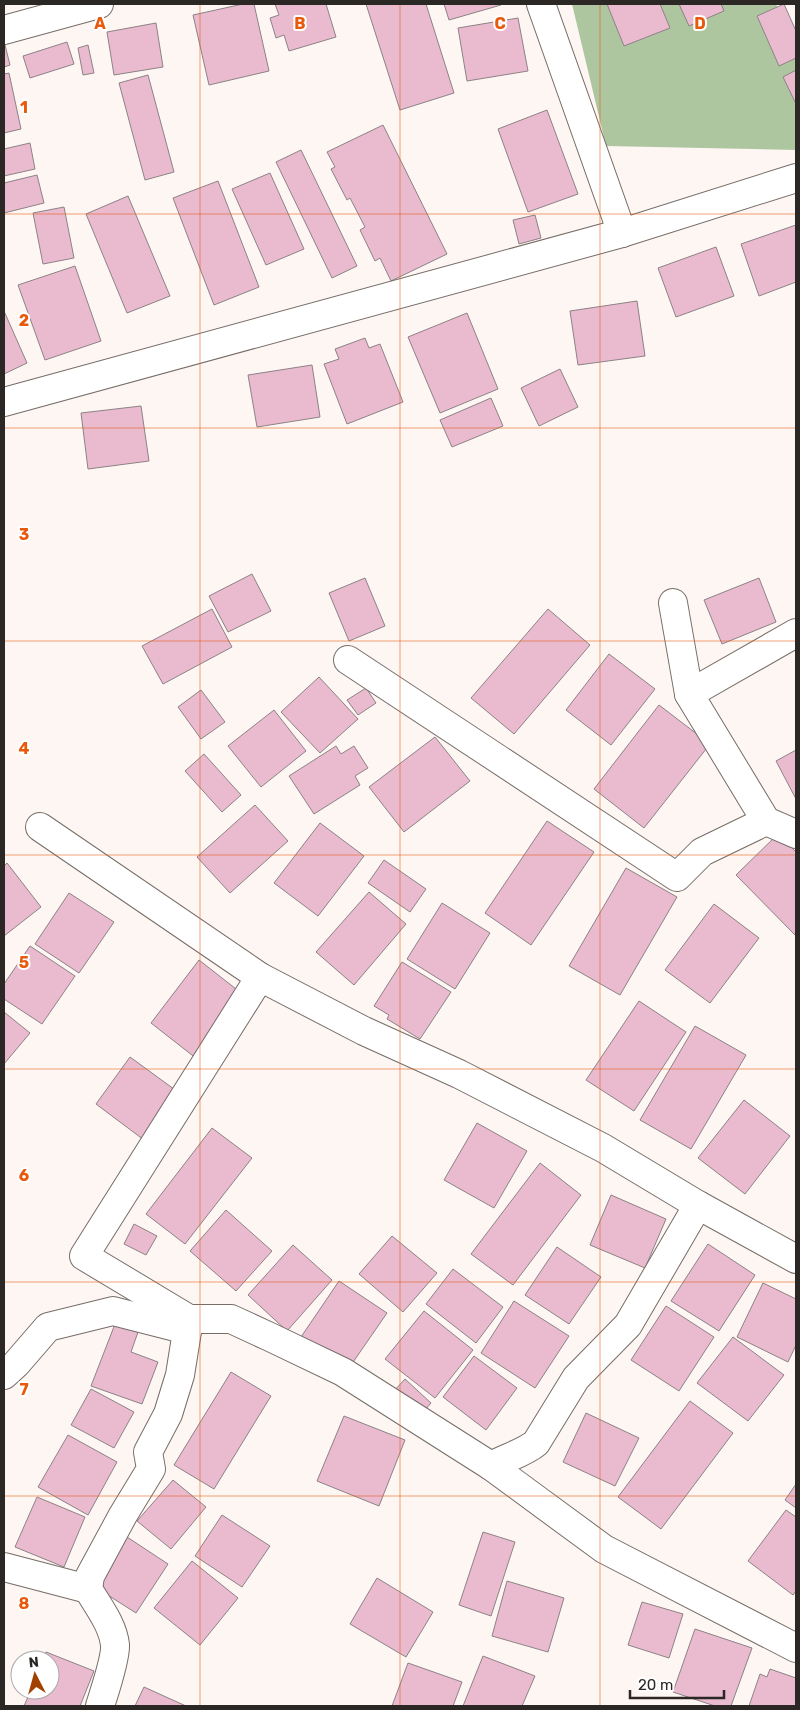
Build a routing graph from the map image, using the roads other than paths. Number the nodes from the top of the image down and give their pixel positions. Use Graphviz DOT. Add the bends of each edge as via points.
graph roads {
  1 [pos="99,4"];
  2 [pos="541,4"];
  3 [pos="4,30"];
  4 [pos="796,178"];
  5 [pos="622,233"];
  6 [pos="4,402"];
  7 [pos="673,603"];
  8 [pos="796,633"];
  9 [pos="348,660"];
  10 [pos="689,694"];
  11 [pos="766,821"];
  12 [pos="40,827"];
  13 [pos="796,834"];
  14 [pos="260,977"];
  15 [pos="698,1205"];
  16 [pos="796,1259"];
  17 [pos="188,1324"];
  18 [pos="4,1375"];
  19 [pos="491,1466"];
  20 [pos="4,1567"];
  21 [pos="88,1589"];
  22 [pos="796,1648"];
  23 [pos="100,1706"];
  1 -- 3 [label="street"];
  2 -- 5 [label="street"];
  4 -- 5 [label="street"];
  5 -- 6 [label="street"];
  7 -- 10 [label="street"];
  8 -- 10 [label="street"];
  9 -- 11 [label="street" via="677,877 702,852"];
  10 -- 11 [label="street"];
  11 -- 13 [label="street"];
  12 -- 14 [label="street"];
  14 -- 15 [label="street" via="595,1144"];
  14 -- 17 [label="street" via="84,1256"];
  15 -- 16 [label="street"];
  15 -- 19 [label="street" via="628,1325 576,1378 536,1444"];
  17 -- 18 [label="street" via="113,1311 48,1327"];
  17 -- 19 [label="street" via="231,1319 343,1372"];
  17 -- 21 [label="street" via="180,1375 168,1414 148,1452 151,1469 90,1576"];
  19 -- 22 [label="street" via="604,1549"];
  20 -- 21 [label="street"];
  21 -- 23 [label="street" via="110,1626 116,1646"];
}
